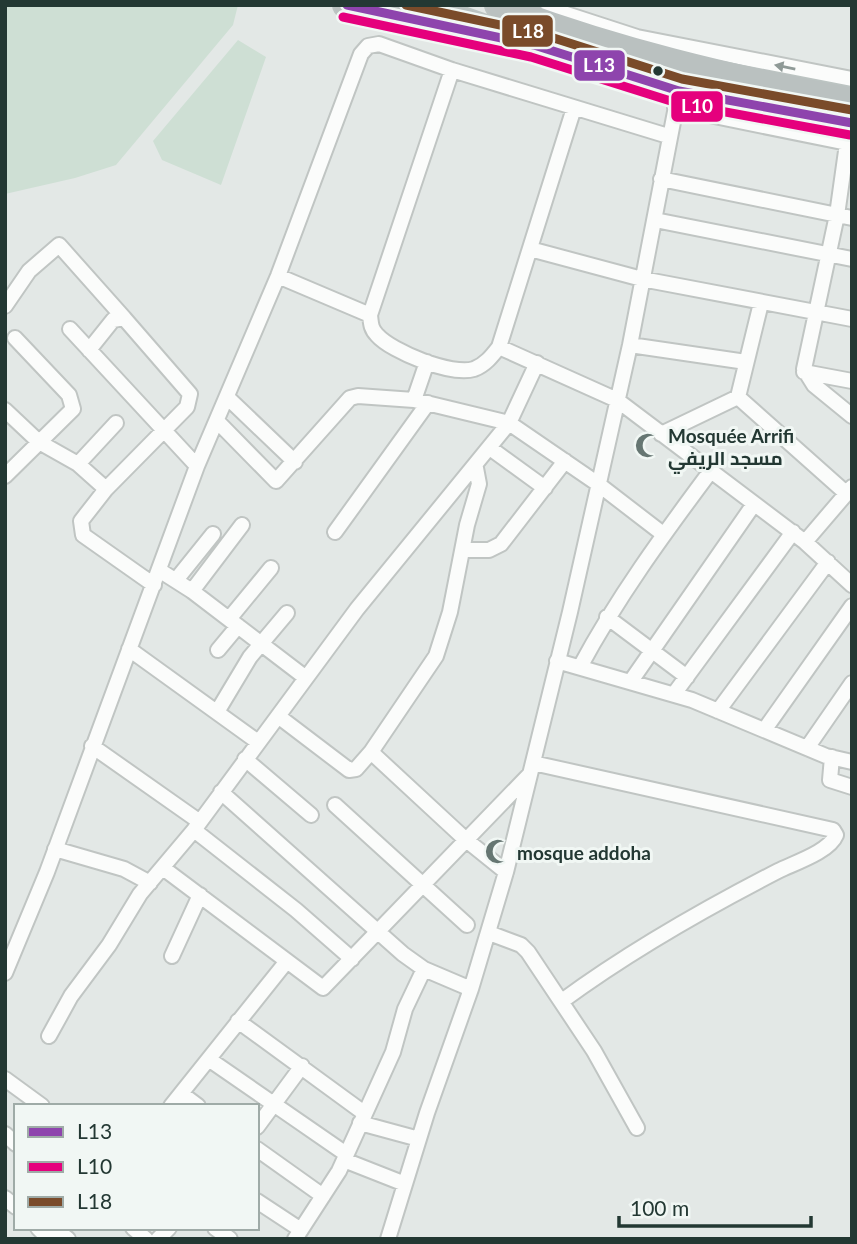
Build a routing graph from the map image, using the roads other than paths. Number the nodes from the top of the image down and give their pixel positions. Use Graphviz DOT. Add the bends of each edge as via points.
graph roads {
  1 [pos="346,5"];
  2 [pos="420,5"];
  3 [pos="498,5"];
  4 [pos="548,11"];
  5 [pos="534,45"];
  6 [pos="452,70"];
  7 [pos="852,79"];
  8 [pos="677,100"];
  9 [pos="852,100"];
  10 [pos="573,108"];
  11 [pos="668,136"];
  12 [pos="850,137"];
  13 [pos="661,179"];
  14 [pos="836,215"];
  15 [pos="852,218"];
  16 [pos="655,220"];
  17 [pos="530,249"];
  18 [pos="828,254"];
  19 [pos="852,258"];
  20 [pos="278,276"];
  21 [pos="642,279"];
  22 [pos="761,303"];
  23 [pos="5,306"];
  24 [pos="816,311"];
  25 [pos="370,315"];
  26 [pos="124,318"];
  27 [pos="852,319"];
  28 [pos="70,329"];
  29 [pos="15,338"];
  30 [pos="630,345"];
  31 [pos="499,347"];
  32 [pos="89,350"];
  33 [pos="427,362"];
  34 [pos="746,362"];
  35 [pos="537,363"];
  36 [pos="804,372"];
  37 [pos="852,381"];
  38 [pos="227,397"];
  39 [pos="738,397"];
  40 [pos="617,400"];
  41 [pos="421,402"];
  42 [pos="5,410"];
  43 [pos="852,416"];
  44 [pos="216,421"];
  45 [pos="116,423"];
  46 [pos="509,423"];
  47 [pos="163,430"];
  48 [pos="661,434"];
  49 [pos="39,442"];
  50 [pos="490,448"];
  51 [pos="565,461"];
  52 [pos="295,462"];
  53 [pos="78,464"];
  54 [pos="197,466"];
  55 [pos="476,468"];
  56 [pos="710,472"];
  57 [pos="5,476"];
  58 [pos="598,484"];
  59 [pos="545,488"];
  60 [pos="106,489"];
  61 [pos="849,490"];
  62 [pos="754,504"];
  63 [pos="243,525"];
  64 [pos="335,532"];
  65 [pos="793,532"];
  66 [pos="213,534"];
  67 [pos="663,534"];
  68 [pos="806,542"];
  69 [pos="463,550"];
  70 [pos="828,562"];
  71 [pos="271,568"];
  72 [pos="159,570"];
  73 [pos="176,580"];
  74 [pos="148,582"];
  75 [pos="852,585"];
  76 [pos="192,591"];
  77 [pos="852,606"];
  78 [pos="287,614"];
  79 [pos="607,617"];
  80 [pos="234,622"];
  81 [pos="262,643"];
  82 [pos="129,649"];
  83 [pos="218,650"];
  84 [pos="652,650"];
  85 [pos="557,661"];
  86 [pos="580,667"];
  87 [pos="687,677"];
  88 [pos="306,678"];
  89 [pos="631,681"];
  90 [pos="852,683"];
  91 [pos="674,694"];
  92 [pos="718,711"];
  93 [pos="217,712"];
  94 [pos="278,716"];
  95 [pos="765,729"];
  96 [pos="258,742"];
  97 [pos="92,746"];
  98 [pos="807,748"];
  99 [pos="371,752"];
  100 [pos="832,757"];
  101 [pos="245,759"];
  102 [pos="852,762"];
  103 [pos="532,769"];
  104 [pos="852,787"];
  105 [pos="221,792"];
  106 [pos="335,805"];
  107 [pos="311,815"];
  108 [pos="197,826"];
  109 [pos="465,839"];
  110 [pos="55,849"];
  111 [pos="163,868"];
  112 [pos="506,872"];
  113 [pos="150,883"];
  114 [pos="422,885"];
  115 [pos="200,895"];
  116 [pos="467,925"];
  117 [pos="377,931"];
  118 [pos="489,933"];
  119 [pos="172,956"];
  120 [pos="352,959"];
  121 [pos="288,961"];
  122 [pos="424,969"];
  123 [pos="5,973"];
  124 [pos="471,989"];
  125 [pos="562,1001"];
  126 [pos="238,1021"];
  127 [pos="49,1036"];
  128 [pos="209,1059"];
  129 [pos="302,1066"];
  130 [pos="5,1079"];
  131 [pos="182,1094"];
  132 [pos="39,1104"];
  133 [pos="173,1104"];
  134 [pos="195,1104"];
  135 [pos="275,1105"];
  136 [pos="362,1118"];
  137 [pos="259,1125"];
  138 [pos="638,1128"];
  139 [pos="419,1139"];
  140 [pos="259,1150"];
  141 [pos="345,1157"];
  142 [pos="405,1184"];
  143 [pos="323,1196"];
  144 [pos="259,1203"];
  145 [pos="49,1232"];
  146 [pos="298,1235"];
  147 [pos="68,1239"];
  148 [pos="388,1239"];
  1 -- 5 [label="highway"];
  2 -- 5 [label="highway"];
  3 -- 4 [label="highway"];
  7 -- 4 [label="street, one-way" via="637,37"];
  4 -- 9 [label="highway" via="721,75"];
  5 -- 8 [label="highway"];
  6 -- 10 [label="street"];
  6 -- 20 [label="street" via="379,44 368,46 357,64"];
  6 -- 25 [label="street"];
  8 -- 11 [label="street"];
  8 -- 12 [label="highway"];
  10 -- 11 [label="street"];
  10 -- 17 [label="street"];
  11 -- 13 [label="street"];
  12 -- 14 [label="street"];
  13 -- 14 [label="street"];
  13 -- 16 [label="street"];
  14 -- 15 [label="street"];
  14 -- 18 [label="street"];
  16 -- 18 [label="street"];
  16 -- 21 [label="street"];
  17 -- 21 [label="street"];
  17 -- 31 [label="street"];
  18 -- 19 [label="street"];
  18 -- 24 [label="street"];
  20 -- 25 [label="street"];
  20 -- 38 [label="street"];
  21 -- 22 [label="street"];
  21 -- 30 [label="street"];
  22 -- 24 [label="street"];
  22 -- 34 [label="street"];
  23 -- 26 [label="street" via="29,271 59,245"];
  24 -- 27 [label="street"];
  24 -- 36 [label="street"];
  25 -- 33 [label="street" via="371,327 382,340"];
  26 -- 32 [label="street" via="113,320"];
  26 -- 47 [label="street" via="190,394 187,407"];
  28 -- 32 [label="street"];
  29 -- 49 [label="street" via="69,395 73,407"];
  30 -- 34 [label="street"];
  30 -- 40 [label="street"];
  31 -- 33 [label="street" via="482,364 466,370"];
  31 -- 35 [label="street"];
  32 -- 47 [label="street"];
  33 -- 41 [label="street"];
  34 -- 39 [label="street"];
  35 -- 40 [label="street"];
  35 -- 46 [label="street"];
  36 -- 37 [label="street"];
  36 -- 43 [label="street"];
  38 -- 44 [label="street"];
  38 -- 52 [label="street"];
  39 -- 48 [label="street"];
  39 -- 61 [label="street"];
  40 -- 48 [label="street"];
  40 -- 58 [label="street"];
  41 -- 46 [label="street"];
  41 -- 52 [label="street" via="350,398"];
  41 -- 64 [label="street"];
  42 -- 49 [label="street"];
  44 -- 52 [label="street" via="274,480"];
  44 -- 54 [label="street"];
  45 -- 53 [label="street"];
  46 -- 50 [label="street"];
  46 -- 51 [label="street"];
  47 -- 54 [label="street"];
  47 -- 60 [label="street"];
  48 -- 56 [label="street"];
  49 -- 53 [label="street"];
  49 -- 57 [label="street"];
  50 -- 55 [label="street"];
  50 -- 59 [label="street"];
  51 -- 58 [label="street"];
  51 -- 59 [label="street"];
  53 -- 60 [label="street"];
  54 -- 72 [label="street"];
  55 -- 69 [label="street" via="479,484"];
  55 -- 88 [label="street" via="357,608"];
  56 -- 62 [label="street"];
  56 -- 67 [label="street"];
  58 -- 67 [label="street"];
  58 -- 85 [label="street"];
  59 -- 69 [label="street" via="501,544 489,550"];
  60 -- 74 [label="street" via="83,516 80,530"];
  61 -- 68 [label="street"];
  62 -- 65 [label="street"];
  62 -- 84 [label="street"];
  63 -- 76 [label="street"];
  65 -- 68 [label="street"];
  65 -- 87 [label="street"];
  66 -- 73 [label="street"];
  67 -- 79 [label="street"];
  68 -- 70 [label="street"];
  69 -- 99 [label="street" via="436,656"];
  70 -- 75 [label="street"];
  70 -- 92 [label="street"];
  71 -- 80 [label="street"];
  72 -- 73 [label="street"];
  72 -- 74 [label="street"];
  73 -- 76 [label="street"];
  74 -- 82 [label="street"];
  76 -- 80 [label="street"];
  77 -- 95 [label="street"];
  78 -- 81 [label="street"];
  79 -- 84 [label="street"];
  79 -- 86 [label="street"];
  80 -- 81 [label="street"];
  80 -- 83 [label="street"];
  81 -- 88 [label="street"];
  81 -- 93 [label="street"];
  82 -- 93 [label="street"];
  82 -- 97 [label="street"];
  84 -- 87 [label="street"];
  84 -- 89 [label="street"];
  85 -- 86 [label="street"];
  85 -- 103 [label="street"];
  86 -- 89 [label="street"];
  87 -- 91 [label="street"];
  88 -- 94 [label="street"];
  89 -- 91 [label="street"];
  90 -- 98 [label="street"];
  91 -- 92 [label="street"];
  92 -- 95 [label="street"];
  93 -- 96 [label="street"];
  94 -- 96 [label="street"];
  94 -- 99 [label="street" via="349,771"];
  95 -- 98 [label="street"];
  96 -- 101 [label="street"];
  97 -- 108 [label="street"];
  97 -- 110 [label="street"];
  98 -- 100 [label="street"];
  99 -- 109 [label="street"];
  100 -- 102 [label="street"];
  100 -- 104 [label="street" via="830,779"];
  101 -- 105 [label="street"];
  101 -- 107 [label="street"];
  103 -- 109 [label="street"];
  103 -- 112 [label="street"];
  103 -- 125 [label="street" via="833,830 836,835 818,851 612,964"];
  105 -- 108 [label="street"];
  105 -- 117 [label="street"];
  106 -- 114 [label="street"];
  108 -- 111 [label="street"];
  108 -- 120 [label="street"];
  109 -- 112 [label="street"];
  109 -- 114 [label="street"];
  110 -- 113 [label="street" via="124,869"];
  110 -- 123 [label="street"];
  111 -- 113 [label="street"];
  111 -- 115 [label="street"];
  112 -- 118 [label="street"];
  113 -- 127 [label="street" via="71,996"];
  114 -- 116 [label="street"];
  114 -- 117 [label="street"];
  115 -- 119 [label="street"];
  115 -- 121 [label="street"];
  117 -- 120 [label="street"];
  117 -- 122 [label="street"];
  118 -- 124 [label="street"];
  118 -- 125 [label="street" via="521,945"];
  120 -- 121 [label="street" via="323,988"];
  121 -- 126 [label="street"];
  122 -- 124 [label="street"];
  122 -- 136 [label="street" via="405,1009 394,1052"];
  124 -- 139 [label="street"];
  125 -- 138 [label="street"];
  126 -- 128 [label="street"];
  126 -- 129 [label="street"];
  128 -- 131 [label="street"];
  128 -- 135 [label="street"];
  129 -- 135 [label="street"];
  129 -- 136 [label="street"];
  130 -- 132 [label="street"];
  131 -- 133 [label="street"];
  131 -- 134 [label="street"];
  135 -- 137 [label="street"];
  135 -- 141 [label="street"];
  136 -- 139 [label="street"];
  136 -- 141 [label="street"];
  139 -- 142 [label="street"];
  140 -- 143 [label="street"];
  141 -- 142 [label="street"];
  141 -- 143 [label="street"];
  142 -- 148 [label="street"];
  143 -- 146 [label="street"];
  144 -- 146 [label="street"];
  145 -- 147 [label="street"];
}
